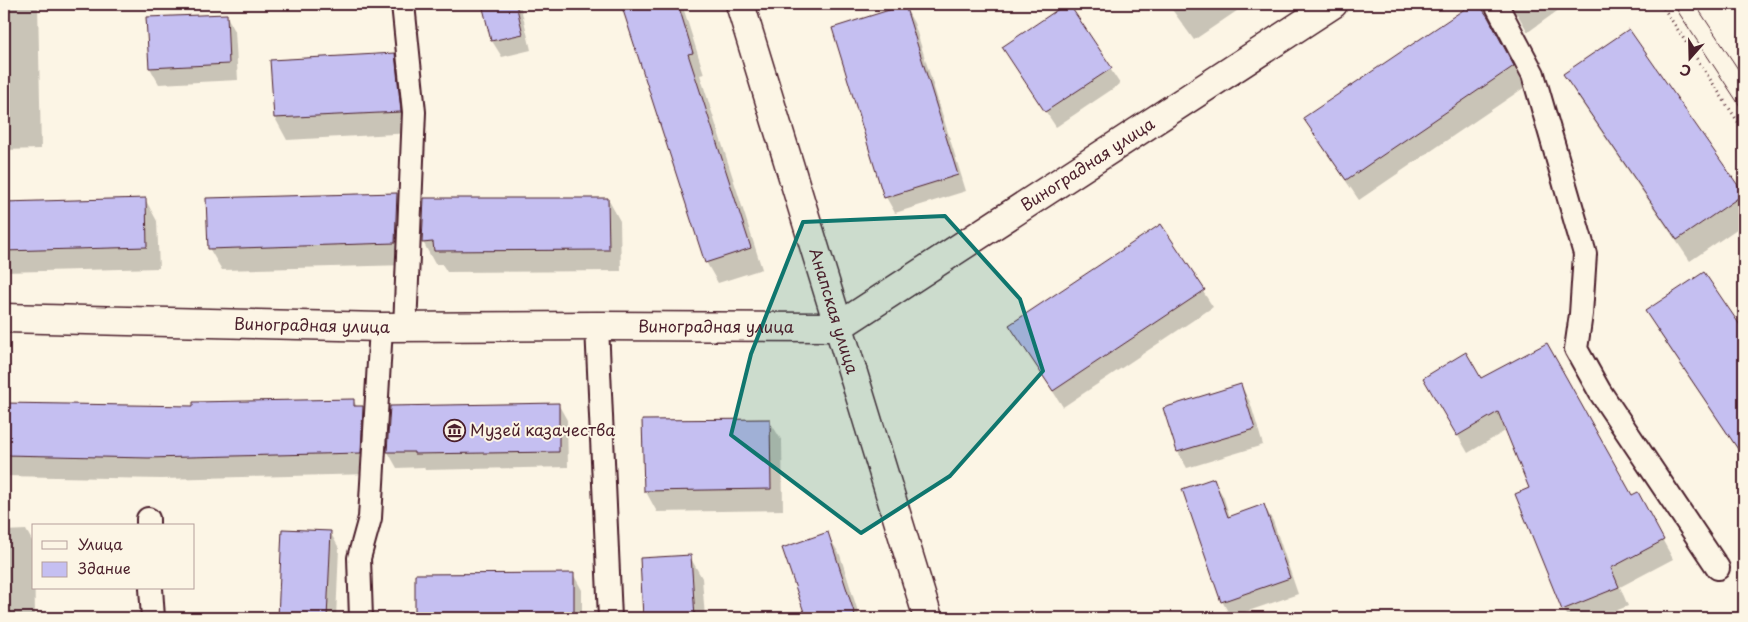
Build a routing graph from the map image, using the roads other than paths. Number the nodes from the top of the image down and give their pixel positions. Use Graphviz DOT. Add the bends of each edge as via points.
graph roads {
  1 [pos="403,4"];
  2 [pos="740,4"];
  3 [pos="1333,4"];
  4 [pos="1496,4"];
  5 [pos="4,318"];
  6 [pos="597,326"];
  7 [pos="393,327"];
  8 [pos="838,327"];
  9 [pos="1718,568"];
  10 [pos="151,590"];
  11 [pos="153,618"];
  12 [pos="361,618"];
  13 [pos="610,618"];
  14 [pos="928,618"];
  1 -- 7 [label="lane" via="414,112"];
  2 -- 8 [label="street, Анапская улица"];
  3 -- 8 [label="street, Виноградная улица"];
  4 -- 9 [label="lane" via="1533,74 1585,254 1576,349 1600,392"];
  5 -- 7 [label="street, Виноградная улица"];
  6 -- 7 [label="street, Виноградная улица"];
  6 -- 8 [label="street, Виноградная улица"];
  6 -- 13 [label="lane"];
  7 -- 12 [label="lane" via="370,518 359,558"];
  8 -- 14 [label="street, Анапская улица"];
  10 -- 11 [label="lane"];
}
